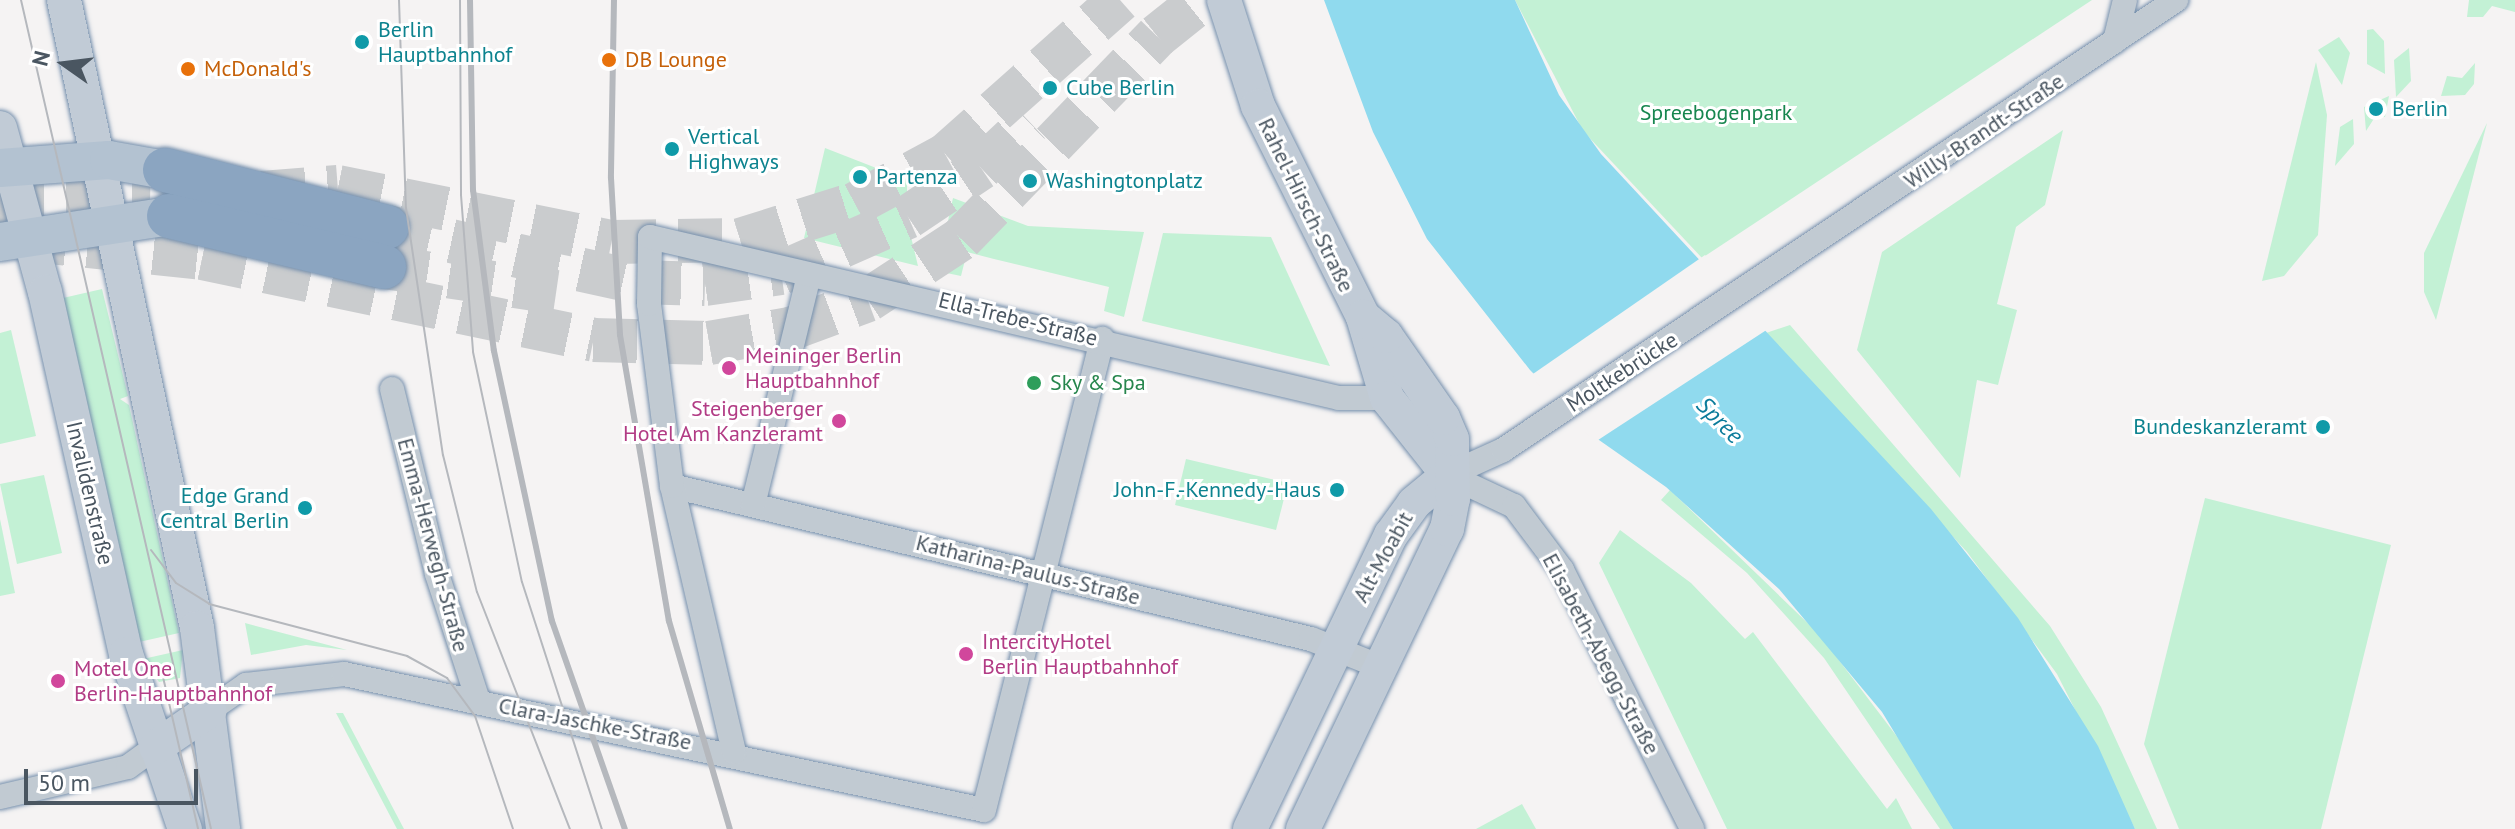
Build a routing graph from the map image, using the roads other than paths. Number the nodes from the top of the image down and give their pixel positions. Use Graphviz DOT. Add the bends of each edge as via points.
graph roads {
  1 [pos="64,0"];
  2 [pos="1224,0"];
  3 [pos="2125,0"];
  4 [pos="2176,0"];
  5 [pos="2115,41"];
  6 [pos="0,128"];
  7 [pos="100,161"];
  8 [pos="6,168"];
  9 [pos="165,170"];
  10 [pos="169,216"];
  11 [pos="114,225"];
  12 [pos="15,240"];
  13 [pos="1791,262"];
  14 [pos="809,275"];
  15 [pos="1363,317"];
  16 [pos="1102,339"];
  17 [pos="392,389"];
  18 [pos="1387,398"];
  19 [pos="1448,475"];
  20 [pos="672,486"];
  21 [pos="753,505"];
  22 [pos="1042,572"];
  23 [pos="1337,646"];
  24 [pos="1381,667"];
  25 [pos="478,700"];
  26 [pos="210,710"];
  27 [pos="156,747"];
  28 [pos="734,752"];
  29 [pos="0,797"];
  30 [pos="185,829"];
  31 [pos="223,829"];
  32 [pos="1250,829"];
  33 [pos="1303,829"];
  34 [pos="1692,829"];
  1 -- 7 [label="main road"];
  2 -- 15 [label="main road, Rahel-Hirsch-Straße" via="1286,173"];
  3 -- 5 [label="street"];
  4 -- 5 [label="street, Willy-Brandt-Straße"];
  5 -- 13 [label="street, Willy-Brandt-Straße"];
  6 -- 8 [label="main road, Invalidenstraße"];
  7 -- 8 [label="main road"];
  7 -- 9 [label="main road"];
  7 -- 11 [label="main road"];
  8 -- 12 [label="main road, Invalidenstraße"];
  9 -- 10 [label="highway" via="386,247"];
  10 -- 11 [label="main road"];
  11 -- 12 [label="main road"];
  11 -- 26 [label="main road"];
  12 -- 27 [label="main road, Invalidenstraße"];
  13 -- 19 [label="street, Moltkebrücke" via="1521,437"];
  14 -- 16 [label="street, Ella-Trebe-Straße"];
  14 -- 20 [label="street, Ella-Trebe-Straße" via="650,237 649,304"];
  14 -- 21 [label="street"];
  15 -- 18 [label="main road, Rahel-Hirsch-Straße"];
  15 -- 19 [label="main road, Rahel-Hirsch-Straße" via="1386,336 1443,418 1452,439"];
  16 -- 18 [label="street, Ella-Trebe-Straße" via="1339,398"];
  16 -- 22 [label="street"];
  17 -- 25 [label="street, Emma-Herwegh-Straße" via="437,574"];
  18 -- 19 [label="main road, Rahel-Hirsch-Straße"];
  19 -- 23 [label="main road, Alt-Moabit" via="1414,503 1391,535"];
  19 -- 24 [label="main road, Alt-Moabit" via="1447,529"];
  19 -- 34 [label="street, Elisabeth-Abegg-Straße" via="1514,506 1562,570"];
  20 -- 21 [label="street, Katharina-Paulus-Straße"];
  20 -- 28 [label="street"];
  21 -- 22 [label="street, Katharina-Paulus-Straße"];
  22 -- 23 [label="street, Katharina-Paulus-Straße"];
  22 -- 28 [label="street, Clara-Jaschke-Straße" via="984,810"];
  23 -- 24 [label="street, Katharina-Paulus-Straße"];
  23 -- 32 [label="main road, Alt-Moabit"];
  24 -- 33 [label="main road, Alt-Moabit"];
  25 -- 26 [label="street, Clara-Jaschke-Straße" via="344,674 308,675 246,685"];
  25 -- 28 [label="street, Clara-Jaschke-Straße"];
  26 -- 27 [label="main road"];
  26 -- 31 [label="main road"];
  27 -- 29 [label="street" via="128,767"];
  27 -- 30 [label="main road, Invalidenstraße"];
}
